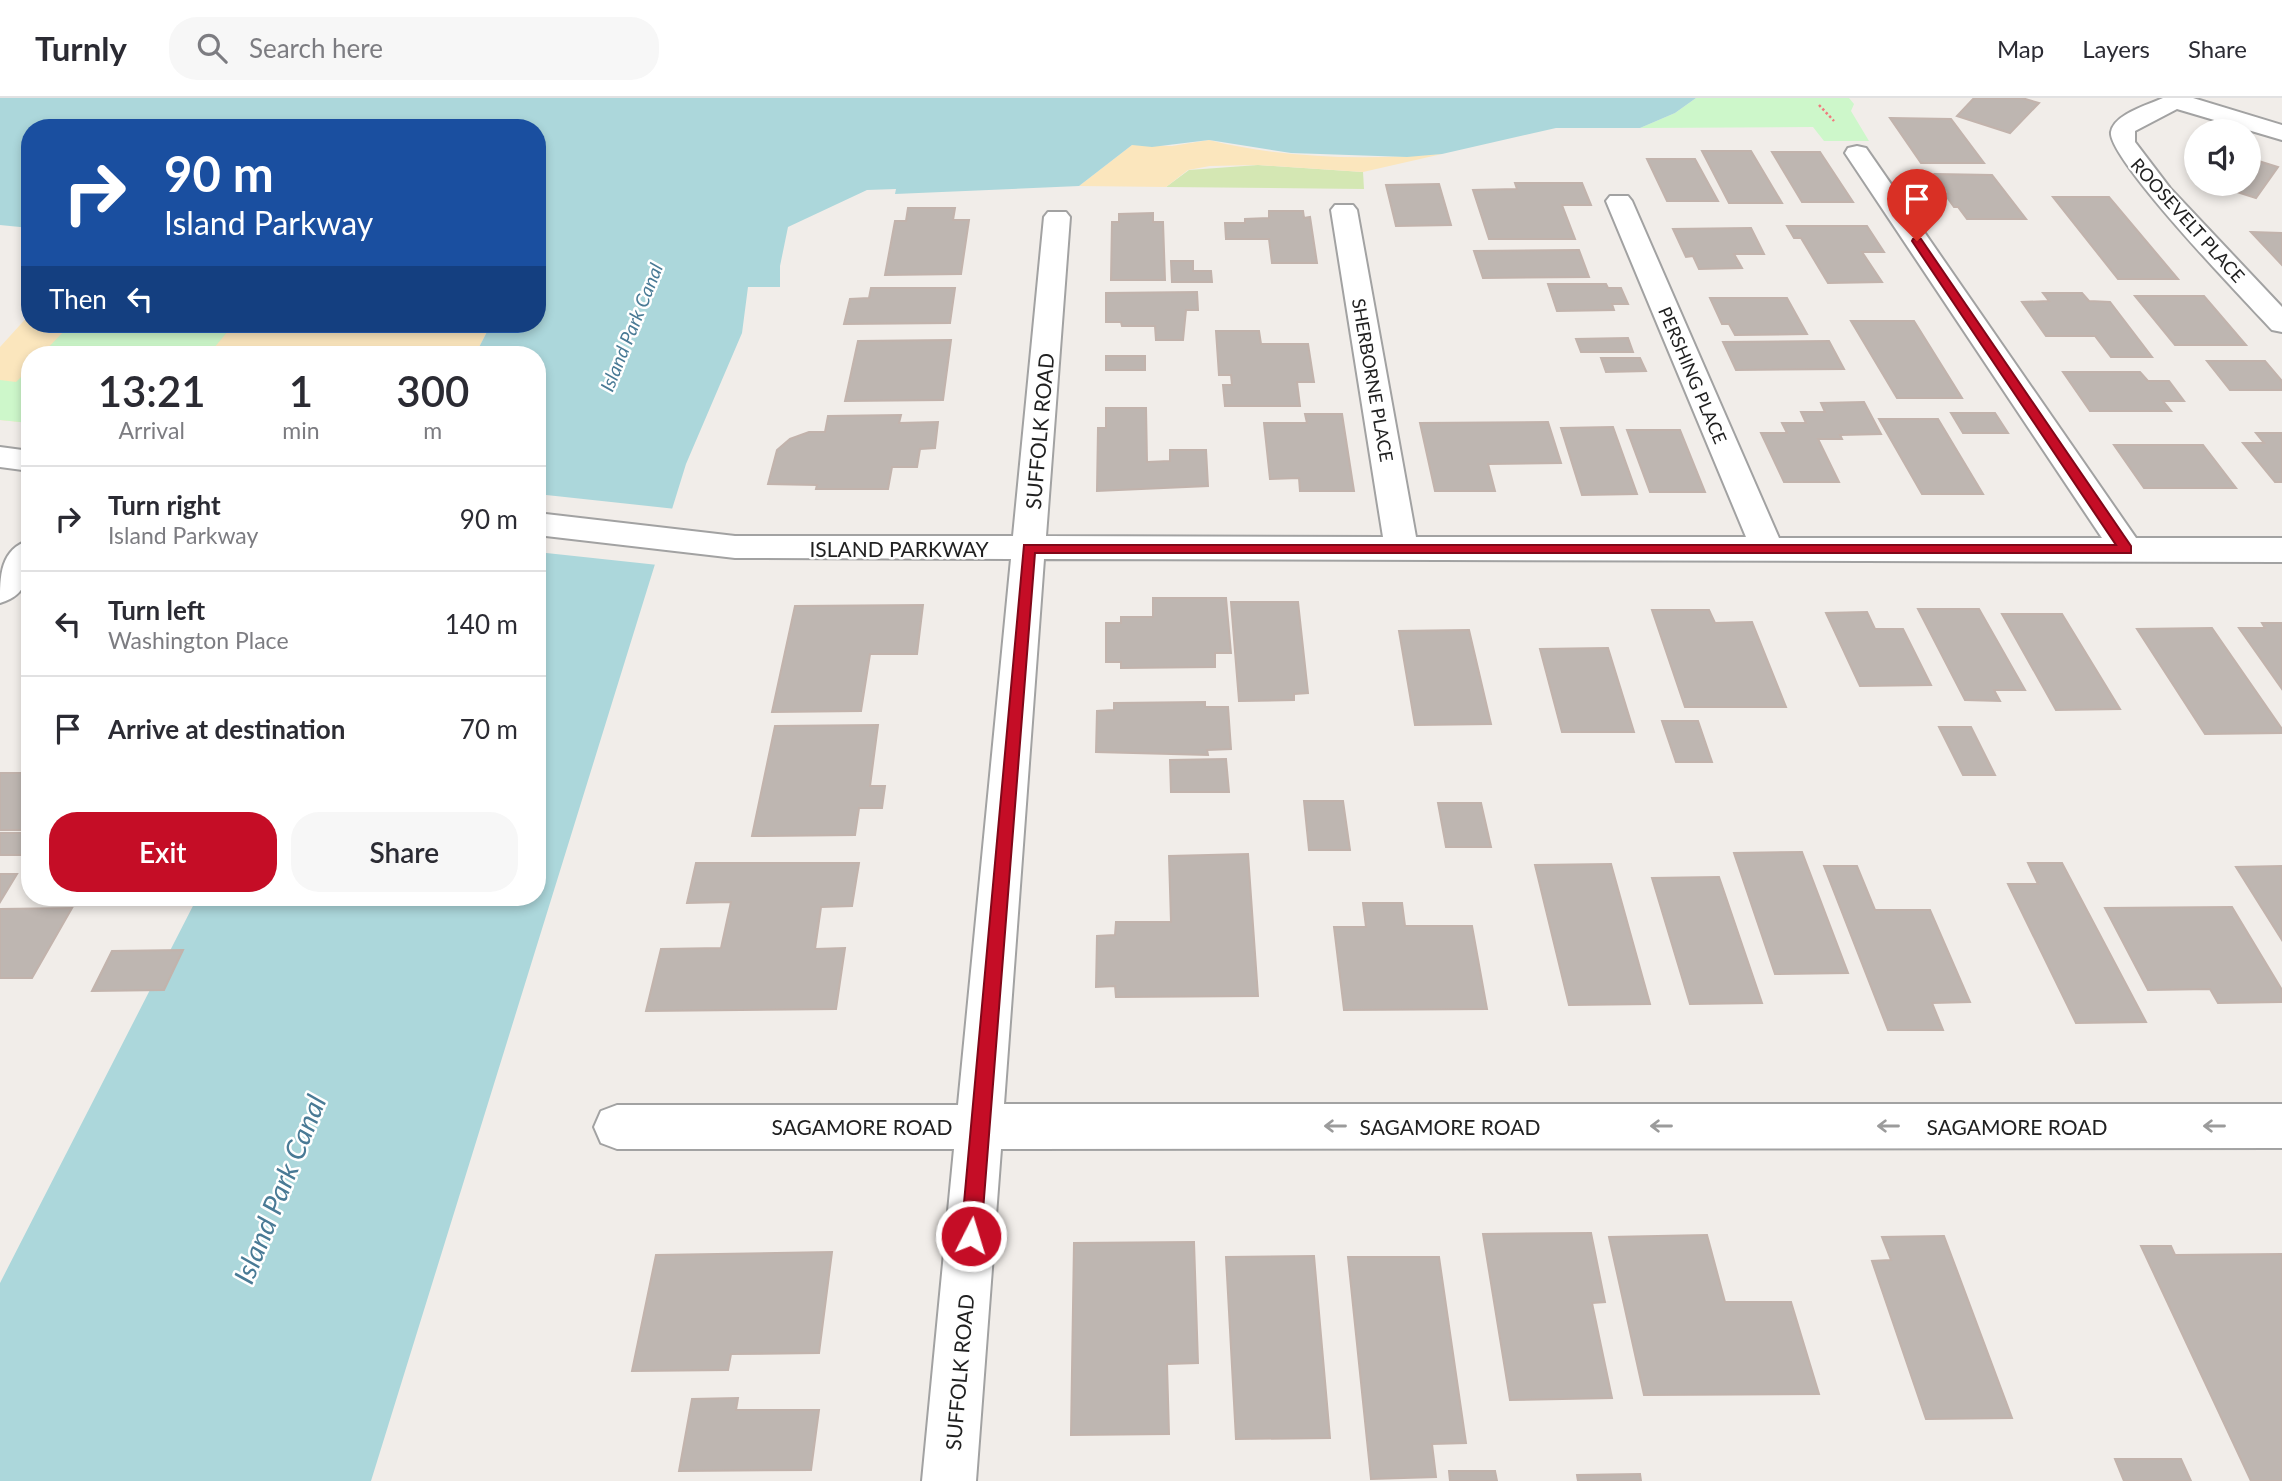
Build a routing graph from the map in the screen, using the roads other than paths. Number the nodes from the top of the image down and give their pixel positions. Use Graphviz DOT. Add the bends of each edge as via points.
graph roads {
  1 [pos="2178,99"];
  2 [pos="2282,133"];
  3 [pos="1857,153"];
  4 [pos="1619,201"];
  5 [pos="1344,211"];
  6 [pos="1057,217"];
  7 [pos="2282,324"];
  8 [pos="0,457"];
  9 [pos="21,460"];
  10 [pos="546,525"];
  11 [pos="1029,548"];
  12 [pos="1402,549"];
  13 [pos="1767,549"];
  14 [pos="2127,550"];
  15 [pos="2282,550"];
  16 [pos="21,563"];
  17 [pos="0,591"];
  18 [pos="617,1126"];
  19 [pos="980,1126"];
  20 [pos="2282,1126"];
  21 [pos="949,1481"];
  1 -- 2 [label="street"];
  1 -- 7 [label="street, ROOSEVELT PLACE" via="2128,124 2123,142 2152,183"];
  3 -- 14 [label="street"];
  4 -- 13 [label="street, PERSHING PLACE"];
  5 -- 12 [label="street, SHERBORNE PLACE"];
  6 -- 11 [label="street, SUFFOLK ROAD"];
  8 -- 9 [label="street"];
  10 -- 11 [label="street, ISLAND PARKWAY" via="735,547"];
  11 -- 12 [label="street, ISLAND PARKWAY"];
  11 -- 19 [label="street, SUFFOLK ROAD"];
  12 -- 13 [label="street, ISLAND PARKWAY"];
  13 -- 14 [label="street, ISLAND PARKWAY"];
  14 -- 15 [label="street, ISLAND PARKWAY"];
  16 -- 17 [label="street"];
  18 -- 19 [label="street, SAGAMORE ROAD"];
  20 -- 19 [label="street, SAGAMORE ROAD, one-way"];
  19 -- 21 [label="street, SUFFOLK ROAD"];
}
